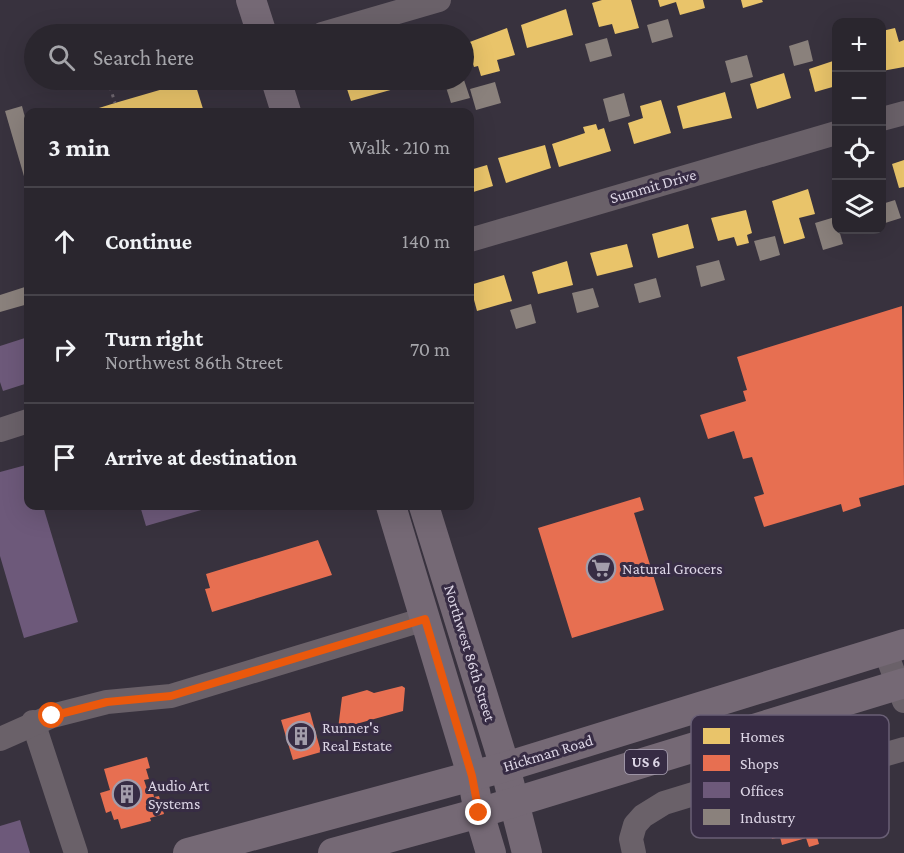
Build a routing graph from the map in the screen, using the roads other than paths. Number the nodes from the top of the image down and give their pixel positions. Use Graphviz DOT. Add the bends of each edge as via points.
graph roads {
  1 [pos="251,0"];
  2 [pos="439,0"];
  3 [pos="259,24"];
  4 [pos="356,24"];
  5 [pos="279,90"];
  6 [pos="285,108"];
  7 [pos="904,113"];
  8 [pos="886,118"];
  9 [pos="832,134"];
  10 [pos="474,239"];
  11 [pos="24,422"];
  12 [pos="0,430"];
  13 [pos="391,510"];
  14 [pos="425,510"];
  15 [pos="425,619"];
  16 [pos="895,647"];
  17 [pos="903,690"];
  18 [pos="816,715"];
  19 [pos="33,722"];
  20 [pos="0,739"];
  21 [pos="904,749"];
  22 [pos="691,751"];
  23 [pos="889,753"];
  24 [pos="505,767"];
  25 [pos="472,776"];
  26 [pos="691,795"];
  27 [pos="513,802"];
  28 [pos="479,813"];
  29 [pos="76,853"];
  30 [pos="188,853"];
  31 [pos="333,853"];
  32 [pos="491,853"];
  33 [pos="527,853"];
  34 [pos="634,853"];
  1 -- 3 [label="main road"];
  2 -- 4 [label="street"];
  5 -- 6 [label="main road"];
  7 -- 8 [label="street"];
  9 -- 10 [label="street, Summit Drive"];
  11 -- 12 [label="street"];
  13 -- 15 [label="main road, Northwest 86th Street"];
  14 -- 24 [label="main road, Northwest 86th Street"];
  15 -- 19 [label="street" via="171,696 107,702"];
  15 -- 25 [label="main road, Northwest 86th Street"];
  16 -- 17 [label="street"];
  16 -- 24 [label="main road, Hickman Road / US 6"];
  17 -- 18 [label="main road, US 6"];
  19 -- 20 [label="street"];
  19 -- 29 [label="street"];
  21 -- 23 [label="street"];
  22 -- 27 [label="main road, US 6"];
  24 -- 25 [label="main road, Hickman Road / US 6"];
  24 -- 27 [label="main road, Northwest 86th Street"];
  25 -- 28 [label="main road, Northwest 86th Street"];
  25 -- 30 [label="main road, Hickman Road / US 6"];
  26 -- 34 [label="street" via="664,803 643,816 635,825"];
  27 -- 28 [label="main road, US 6"];
  27 -- 33 [label="main road, Northwest 86th Street"];
  28 -- 31 [label="main road, US 6"];
  28 -- 32 [label="main road, Northwest 86th Street"];
}
